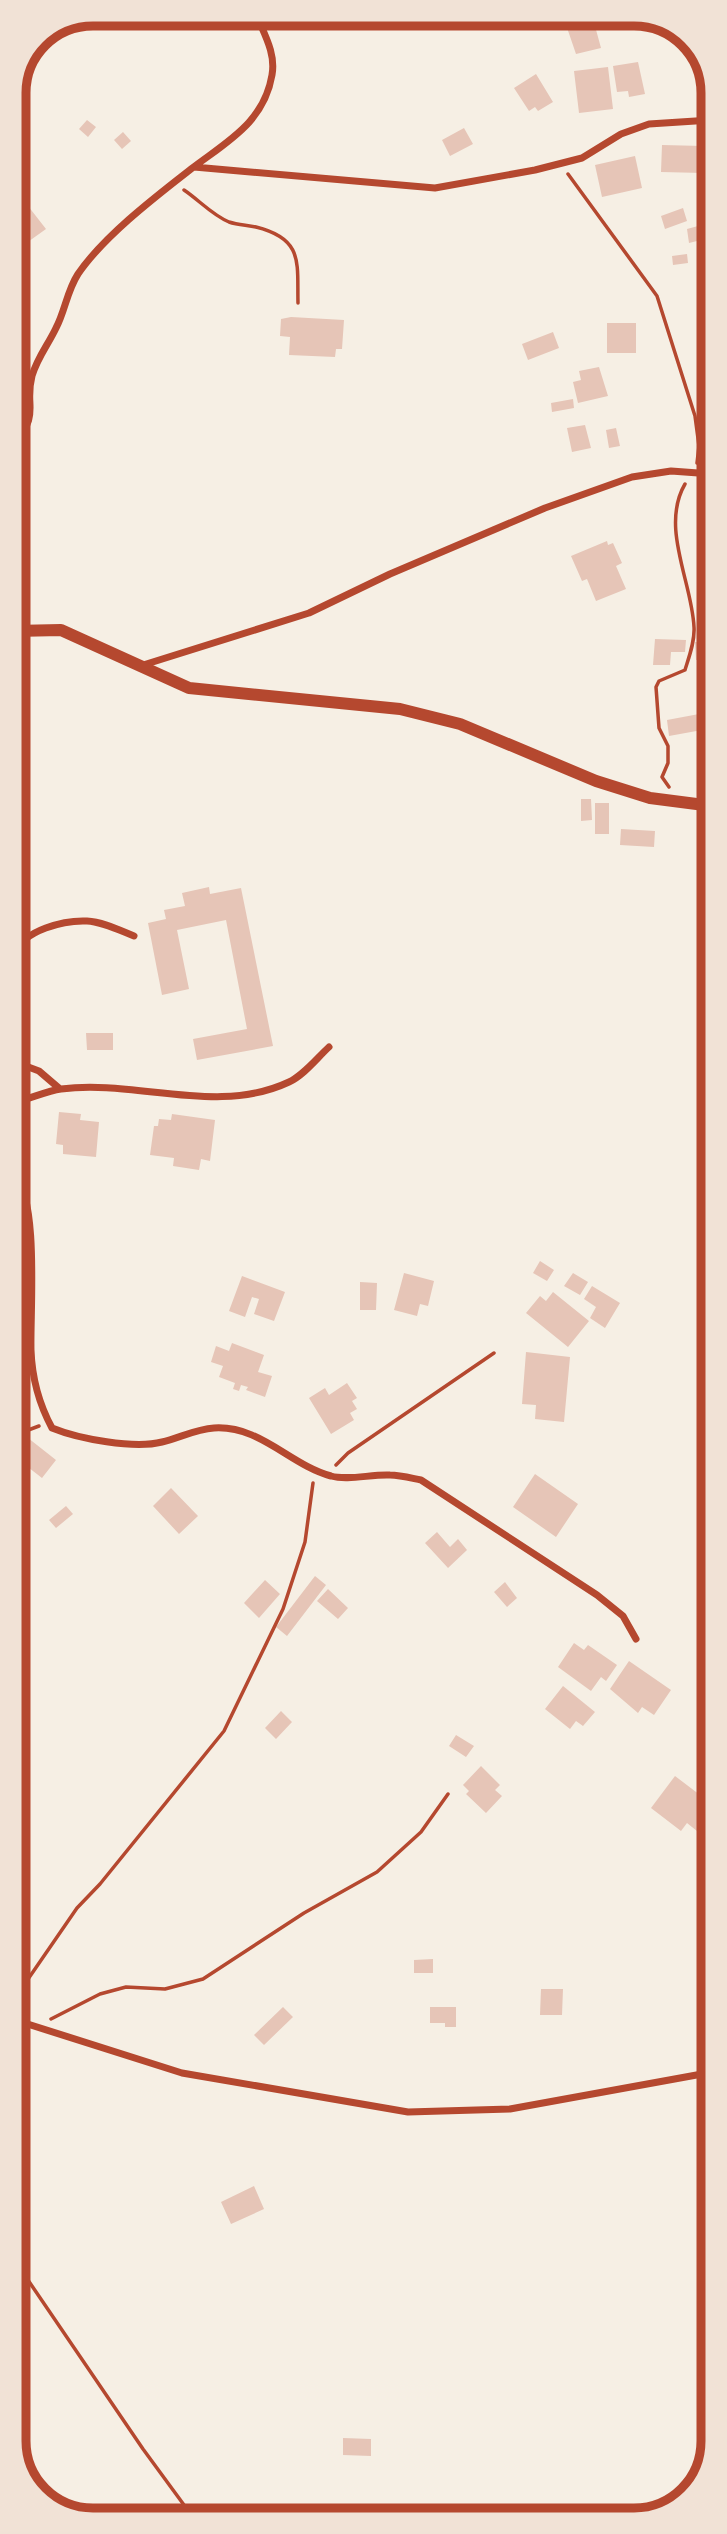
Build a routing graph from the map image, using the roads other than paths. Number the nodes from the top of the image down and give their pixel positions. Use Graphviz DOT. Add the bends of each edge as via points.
graph roads {
  1 [pos="260,26"];
  2 [pos="701,121"];
  3 [pos="193,167"];
  4 [pos="26,375"];
  5 [pos="31,382"];
  6 [pos="26,429"];
  7 [pos="701,473"];
  8 [pos="26,631"];
  9 [pos="140,666"];
  10 [pos="701,805"];
  11 [pos="134,936"];
  12 [pos="26,940"];
  13 [pos="329,1047"];
  14 [pos="26,1066"];
  15 [pos="60,1089"];
  16 [pos="26,1099"];
  17 [pos="26,1204"];
  18 [pos="636,1639"];
  19 [pos="26,2022"];
  20 [pos="701,2074"];
  1 -- 3 [label="street" via="272,57 267,95 244,131"];
  2 -- 3 [label="street" via="649,124 621,134 582,158 435,188"];
  3 -- 5 [label="street" via="77,275 57,327 36,361"];
  4 -- 5 [label="lane"];
  5 -- 6 [label="street" via="33,410"];
  7 -- 9 [label="street" via="671,471 632,477 545,508 309,613"];
  8 -- 9 [label="street" via="61,630"];
  9 -- 10 [label="street" via="189,688 400,709 460,724 596,781 650,798"];
  11 -- 12 [label="street" via="106,924 70,922"];
  13 -- 15 [label="street" via="291,1081 230,1097"];
  14 -- 15 [label="street"];
  15 -- 16 [label="street"];
  17 -- 18 [label="street" via="33,1367 37,1393 52,1428 100,1441 159,1443 214,1428 232,1430 272,1442 327,1475 421,1480 597,1595 623,1616"];
  19 -- 20 [label="street" via="182,2073 408,2112 510,2109"];
}
